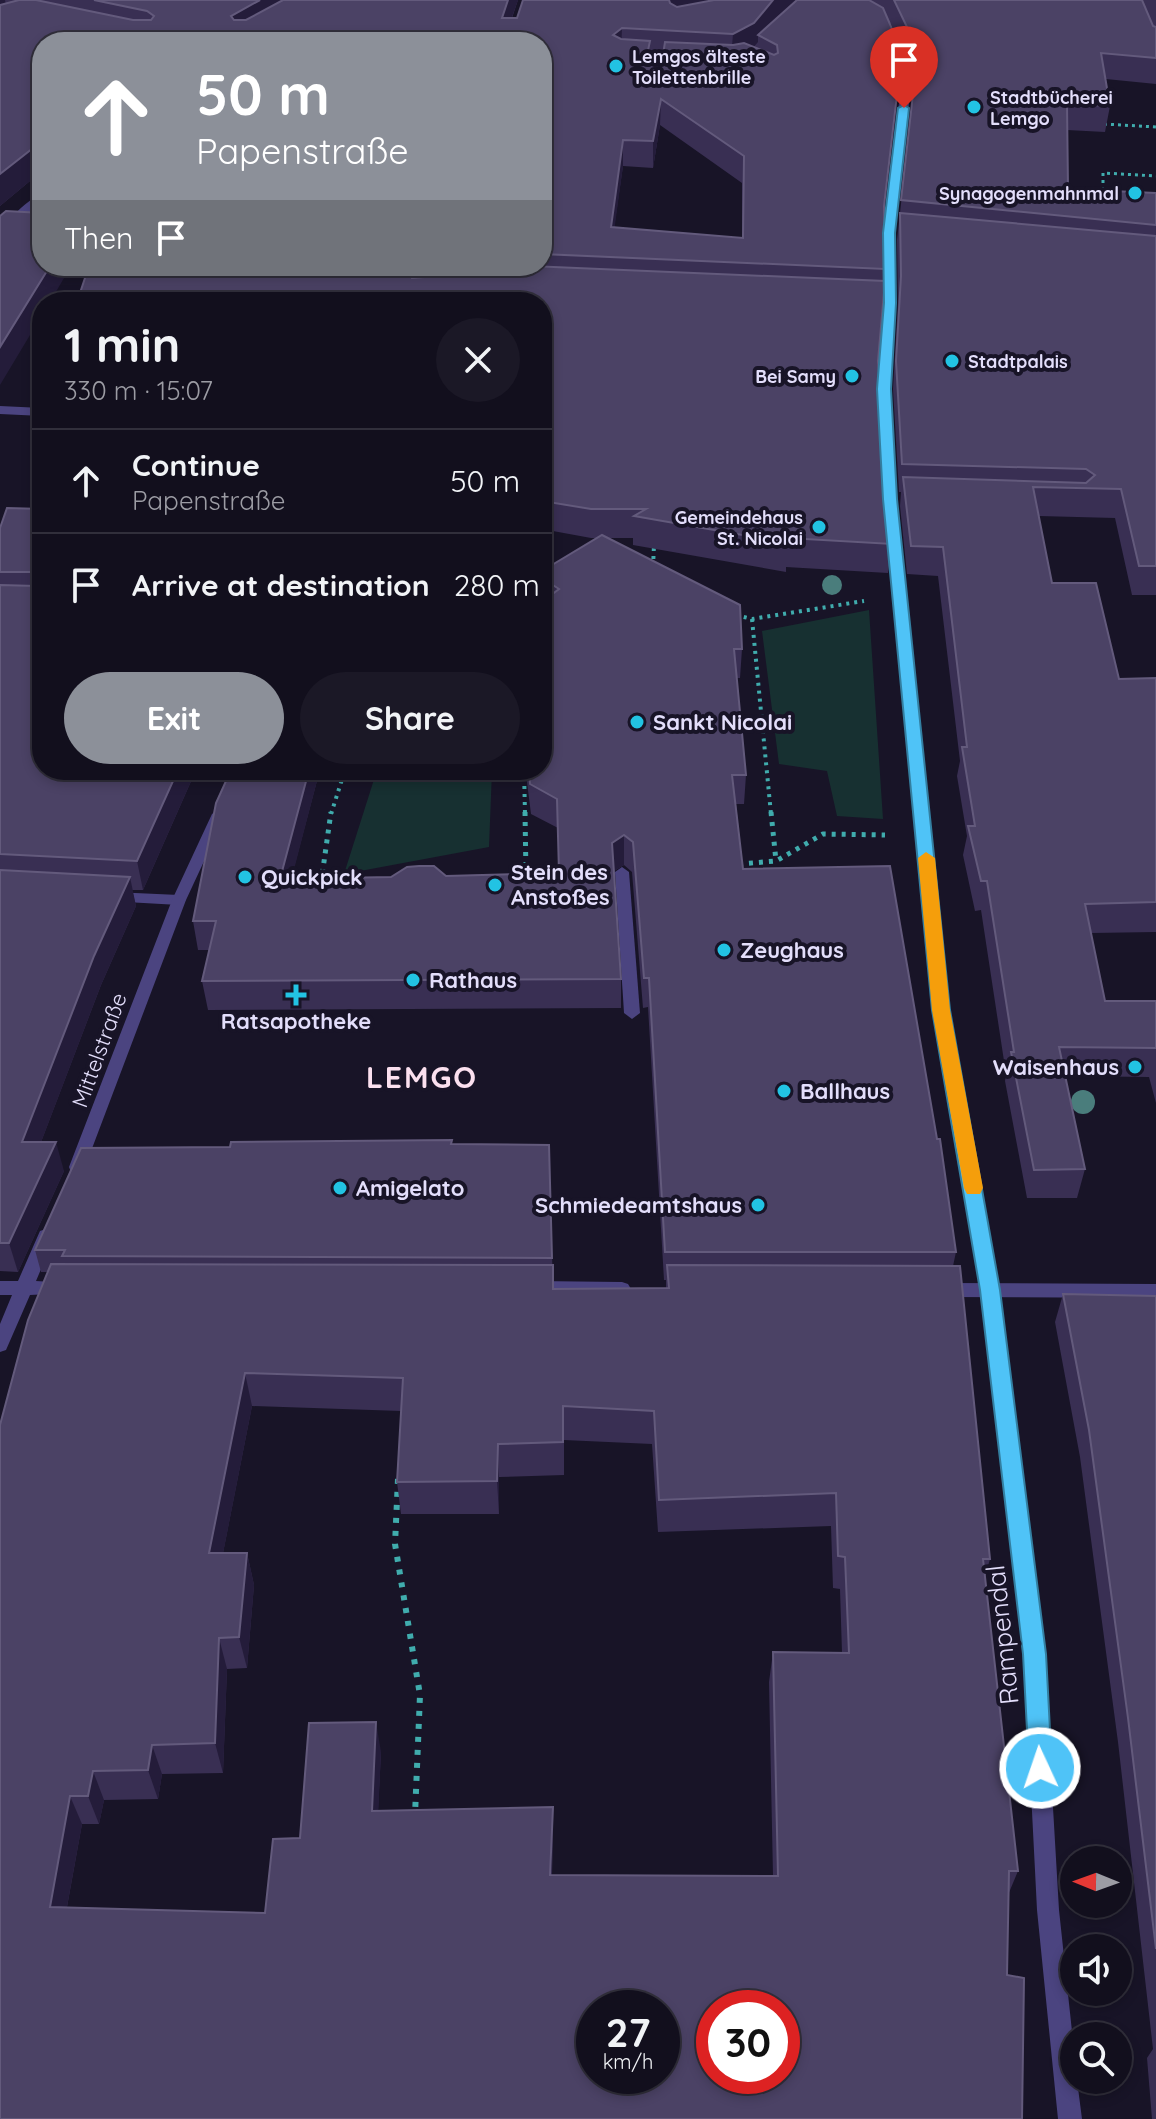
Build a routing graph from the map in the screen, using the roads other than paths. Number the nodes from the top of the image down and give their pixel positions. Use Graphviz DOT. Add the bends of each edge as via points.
graph roads {
  1 [pos="887,29"];
  2 [pos="32,205"];
  3 [pos="0,217"];
  4 [pos="17,219"];
  5 [pos="0,241"];
  6 [pos="874,303"];
  7 [pos="890,303"];
  8 [pos="0,410"];
  9 [pos="32,412"];
  10 [pos="226,799"];
  11 [pos="622,872"];
  12 [pos="90,896"];
  13 [pos="179,900"];
  14 [pos="632,1013"];
  15 [pos="73,1176"];
  16 [pos="54,1218"];
  17 [pos="0,1288"];
  18 [pos="22,1288"];
  19 [pos="84,1289"];
  20 [pos="515,1289"];
  21 [pos="637,1289"];
  22 [pos="928,1290"];
  23 [pos="990,1290"];
  24 [pos="1156,1291"];
  25 [pos="0,1345"];
  26 [pos="1070,2119"];
  1 -- 7 [label="street, Rampendal" via="907,77"];
  2 -- 4 [label="street"];
  3 -- 4 [label="street"];
  4 -- 5 [label="street"];
  6 -- 7 [label="street"];
  7 -- 23 [label="street, Rampendal" via="884,389 941,1010"];
  8 -- 9 [label="street"];
  10 -- 13 [label="street, Mittelstraße"];
  11 -- 14 [label="street"];
  12 -- 13 [label="street"];
  13 -- 15 [label="street, Mittelstraße"];
  16 -- 18 [label="street"];
  17 -- 18 [label="street"];
  18 -- 19 [label="street"];
  18 -- 25 [label="street"];
  20 -- 21 [label="street"];
  22 -- 23 [label="street"];
  23 -- 24 [label="street"];
  23 -- 26 [label="street, Rampendal" via="1034,1654 1048,1910"];
}
